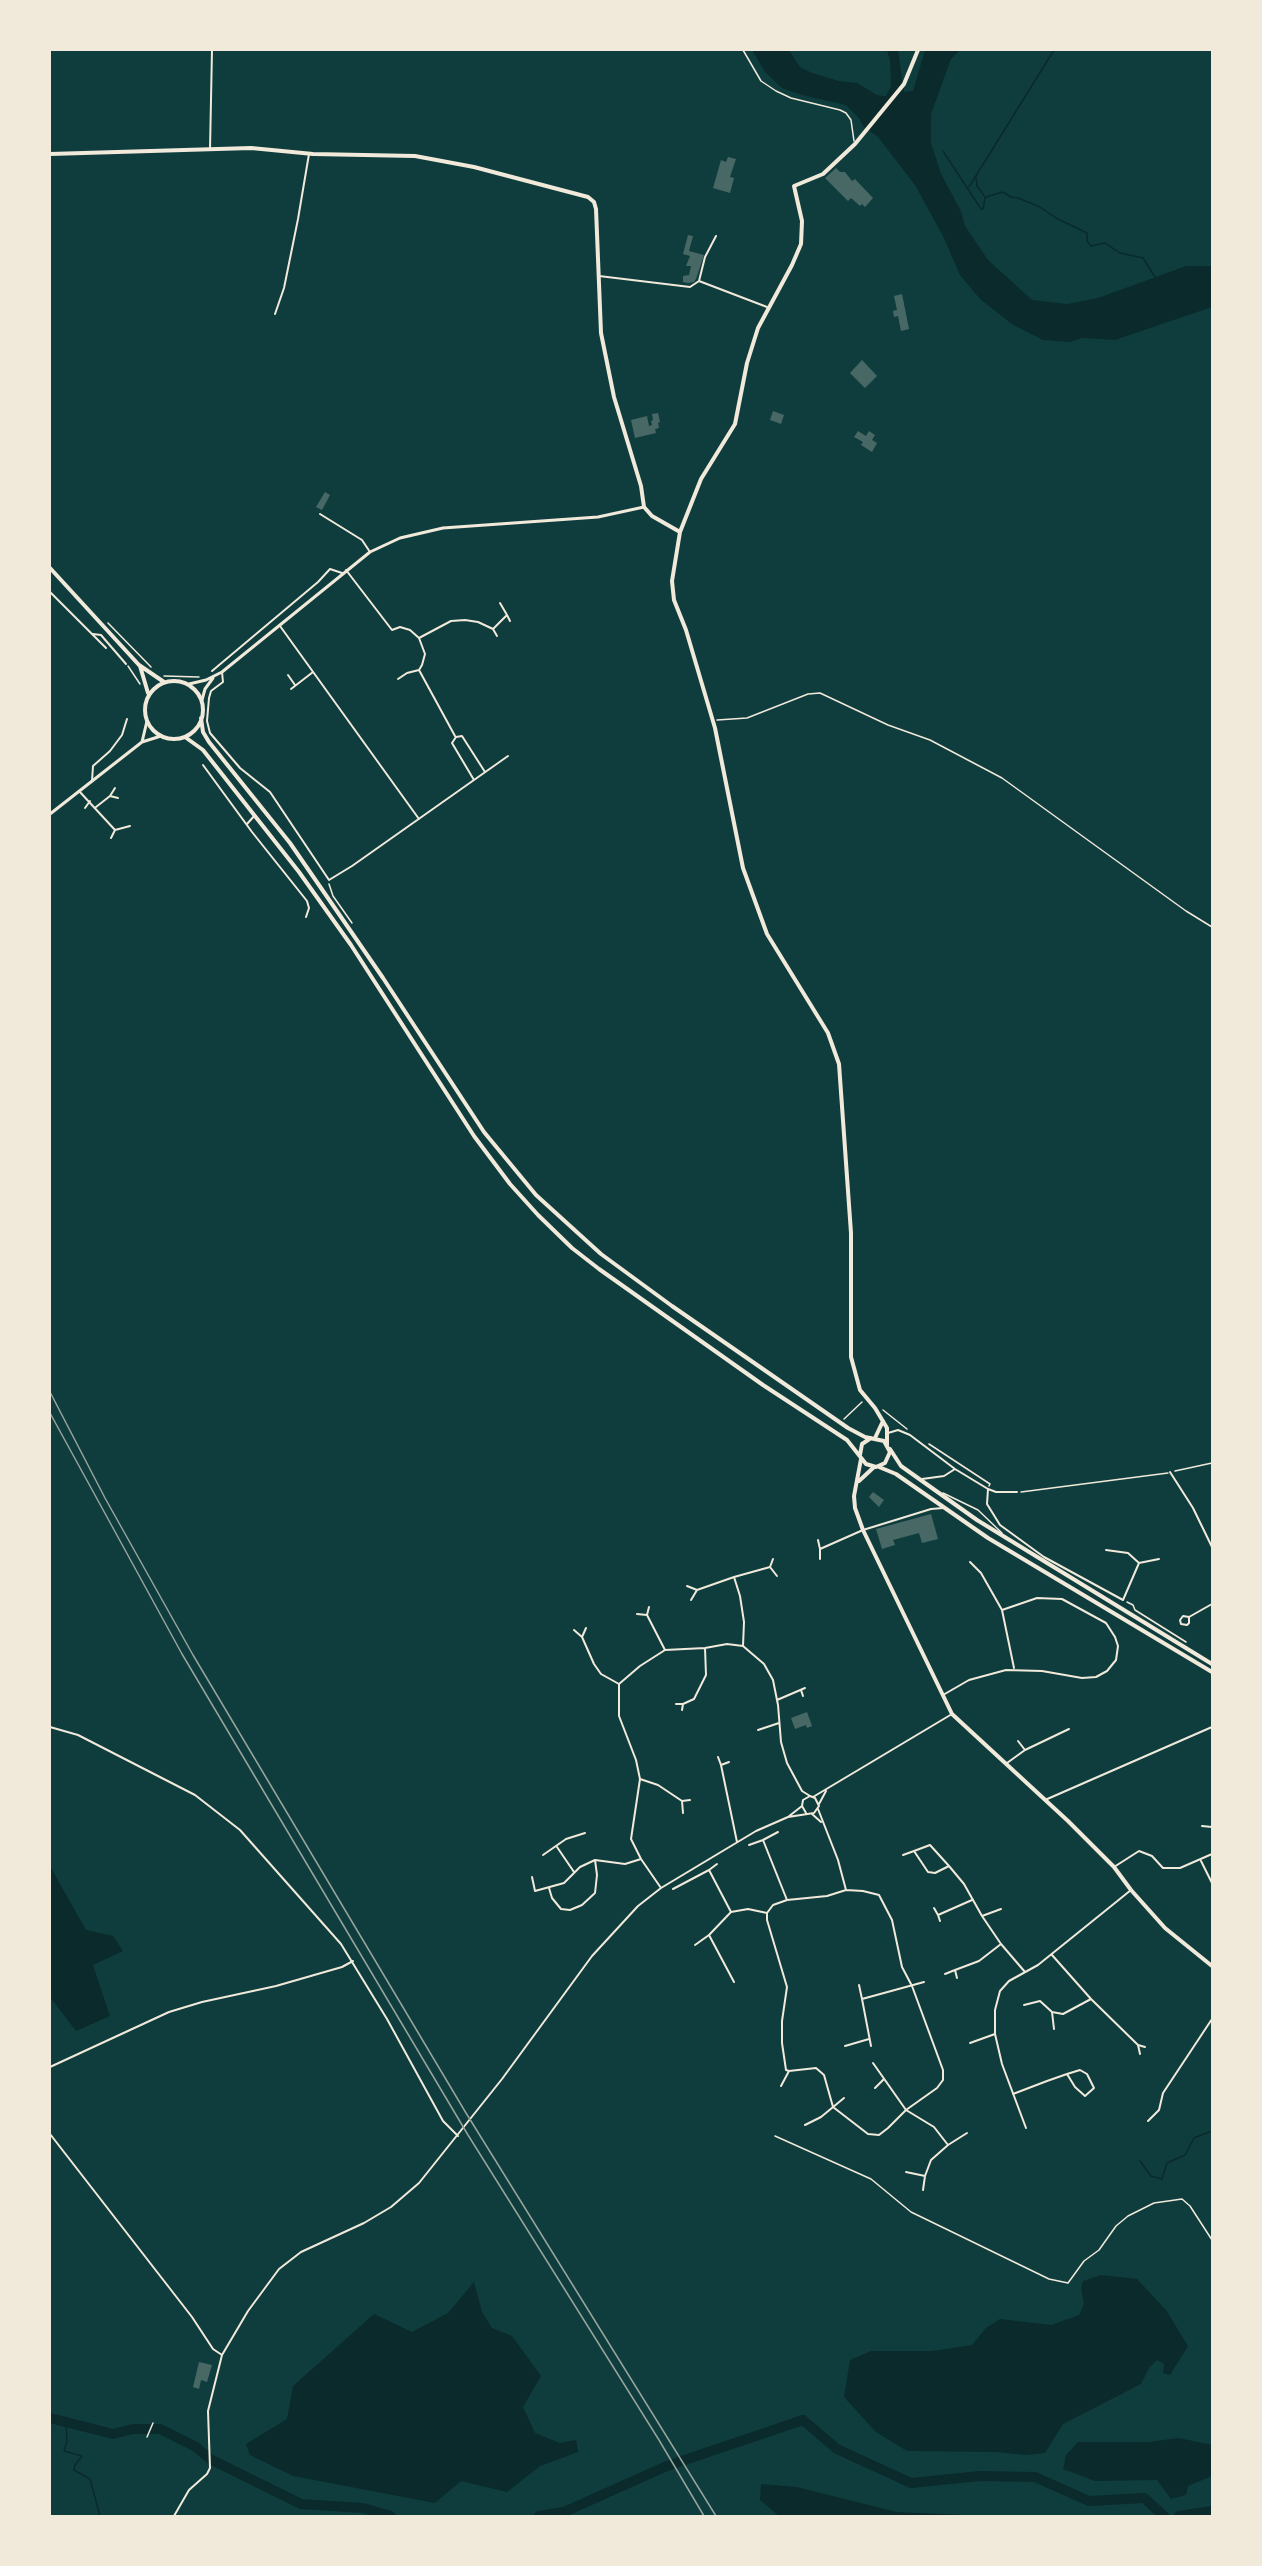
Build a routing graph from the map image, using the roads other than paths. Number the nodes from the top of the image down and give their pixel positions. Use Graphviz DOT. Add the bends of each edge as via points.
graph roads {
  1 [pos="212,50"];
  2 [pos="743,50"];
  3 [pos="918,50"];
  4 [pos="856,142"];
  5 [pos="210,149"];
  6 [pos="50,154"];
  7 [pos="309,154"];
  8 [pos="716,236"];
  9 [pos="598,276"];
  10 [pos="699,281"];
  11 [pos="767,307"];
  12 [pos="274,314"];
  13 [pos="644,507"];
  14 [pos="320,514"];
  15 [pos="680,532"];
  16 [pos="370,552"];
  17 [pos="50,568"];
  18 [pos="346,570"];
  19 [pos="342,573"];
  20 [pos="50,592"];
  21 [pos="500,603"];
  22 [pos="507,615"];
  23 [pos="510,621"];
  24 [pos="280,626"];
  25 [pos="493,628"];
  26 [pos="93,634"];
  27 [pos="497,636"];
  28 [pos="419,638"];
  29 [pos="106,648"];
  30 [pos="230,655"];
  31 [pos="236,662"];
  32 [pos="126,664"];
  33 [pos="139,665"];
  34 [pos="212,670"];
  35 [pos="418,670"];
  36 [pos="222,672"];
  37 [pos="313,672"];
  38 [pos="288,675"];
  39 [pos="214,677"];
  40 [pos="398,679"];
  41 [pos="164,682"];
  42 [pos="189,684"];
  43 [pos="295,685"];
  44 [pos="291,688"];
  45 [pos="148,694"];
  46 [pos="202,700"];
  47 [pos="201,718"];
  48 [pos="127,719"];
  49 [pos="147,721"];
  50 [pos="161,736"];
  51 [pos="185,737"];
  52 [pos="456,737"];
  53 [pos="142,742"];
  54 [pos="508,756"];
  55 [pos="203,765"];
  56 [pos="485,772"];
  57 [pos="474,780"];
  58 [pos="92,781"];
  59 [pos="115,788"];
  60 [pos="79,791"];
  61 [pos="110,796"];
  62 [pos="118,798"];
  63 [pos="90,801"];
  64 [pos="96,807"];
  65 [pos="86,808"];
  66 [pos="263,808"];
  67 [pos="50,814"];
  68 [pos="255,815"];
  69 [pos="419,819"];
  70 [pos="247,824"];
  71 [pos="130,826"];
  72 [pos="115,830"];
  73 [pos="111,838"];
  74 [pos="306,917"];
  75 [pos="883,1421"];
  76 [pos="888,1432"];
  77 [pos="873,1438"];
  78 [pos="888,1446"];
  79 [pos="860,1457"];
  80 [pos="877,1467"];
  81 [pos="955,1469"];
  82 [pos="1170,1472"];
  83 [pos="920,1479"];
  84 [pos="858,1482"];
  85 [pos="988,1489"];
  86 [pos="936,1491"];
  87 [pos="1017,1492"];
  88 [pos="944,1508"];
  89 [pos="863,1530"];
  90 [pos="818,1540"];
  91 [pos="1008,1540"];
  92 [pos="1212,1547"];
  93 [pos="820,1549"];
  94 [pos="1106,1550"];
  95 [pos="773,1559"];
  96 [pos="820,1559"];
  97 [pos="1159,1559"];
  98 [pos="970,1563"];
  99 [pos="1139,1563"];
  100 [pos="770,1567"];
  101 [pos="777,1576"];
  102 [pos="734,1577"];
  103 [pos="687,1586"];
  104 [pos="697,1590"];
  105 [pos="691,1600"];
  106 [pos="1212,1604"];
  107 [pos="649,1607"];
  108 [pos="1002,1610"];
  109 [pos="637,1614"];
  110 [pos="647,1615"];
  111 [pos="1189,1617"];
  112 [pos="586,1628"];
  113 [pos="573,1630"];
  114 [pos="582,1637"];
  115 [pos="743,1646"];
  116 [pos="705,1648"];
  117 [pos="665,1650"];
  118 [pos="1212,1664"];
  119 [pos="1015,1669"];
  120 [pos="1212,1672"];
  121 [pos="619,1684"];
  122 [pos="943,1695"];
  123 [pos="803,1696"];
  124 [pos="777,1700"];
  125 [pos="676,1704"];
  126 [pos="683,1704"];
  127 [pos="682,1710"];
  128 [pos="952,1714"];
  129 [pos="779,1723"];
  130 [pos="1212,1726"];
  131 [pos="50,1727"];
  132 [pos="1057,1727"];
  133 [pos="1069,1729"];
  134 [pos="758,1730"];
  135 [pos="1059,1733"];
  136 [pos="1018,1741"];
  137 [pos="1025,1750"];
  138 [pos="718,1757"];
  139 [pos="729,1762"];
  140 [pos="721,1765"];
  141 [pos="1005,1765"];
  142 [pos="640,1779"];
  143 [pos="802,1791"];
  144 [pos="826,1791"];
  145 [pos="811,1796"];
  146 [pos="690,1800"];
  147 [pos="803,1800"];
  148 [pos="1045,1800"];
  149 [pos="682,1801"];
  150 [pos="819,1804"];
  151 [pos="801,1806"];
  152 [pos="818,1809"];
  153 [pos="806,1813"];
  154 [pos="683,1814"];
  155 [pos="811,1814"];
  156 [pos="788,1817"];
  157 [pos="823,1824"];
  158 [pos="1202,1826"];
  159 [pos="1212,1827"];
  160 [pos="778,1832"];
  161 [pos="585,1833"];
  162 [pos="764,1840"];
  163 [pos="737,1842"];
  164 [pos="749,1845"];
  165 [pos="556,1846"];
  166 [pos="914,1851"];
  167 [pos="1212,1854"];
  168 [pos="543,1855"];
  169 [pos="903,1855"];
  170 [pos="641,1859"];
  171 [pos="594,1860"];
  172 [pos="1201,1861"];
  173 [pos="717,1864"];
  174 [pos="949,1866"];
  175 [pos="1114,1868"];
  176 [pos="709,1870"];
  177 [pos="574,1872"];
  178 [pos="532,1877"];
  179 [pos="1212,1883"];
  180 [pos="549,1888"];
  181 [pos="661,1888"];
  182 [pos="673,1889"];
  183 [pos="846,1890"];
  184 [pos="1131,1890"];
  185 [pos="787,1900"];
  186 [pos="972,1900"];
  187 [pos="934,1908"];
  188 [pos="1001,1909"];
  189 [pos="731,1912"];
  190 [pos="767,1913"];
  191 [pos="938,1915"];
  192 [pos="982,1916"];
  193 [pos="940,1921"];
  194 [pos="709,1935"];
  195 [pos="1001,1944"];
  196 [pos="695,1945"];
  197 [pos="1052,1955"];
  198 [pos="353,1961"];
  199 [pos="1212,1966"];
  200 [pos="955,1970"];
  201 [pos="1025,1972"];
  202 [pos="945,1974"];
  203 [pos="957,1978"];
  204 [pos="734,1982"];
  205 [pos="924,1983"];
  206 [pos="859,1985"];
  207 [pos="912,1986"];
  208 [pos="862,1999"];
  209 [pos="1091,2000"];
  210 [pos="1024,2005"];
  211 [pos="1052,2012"];
  212 [pos="1212,2019"];
  213 [pos="1054,2029"];
  214 [pos="995,2034"];
  215 [pos="870,2039"];
  216 [pos="970,2043"];
  217 [pos="1138,2045"];
  218 [pos="845,2046"];
  219 [pos="871,2046"];
  220 [pos="1145,2047"];
  221 [pos="1140,2054"];
  222 [pos="873,2063"];
  223 [pos="50,2067"];
  224 [pos="789,2071"];
  225 [pos="1067,2074"];
  226 [pos="884,2079"];
  227 [pos="781,2086"];
  228 [pos="875,2088"];
  229 [pos="1013,2094"];
  230 [pos="844,2098"];
  231 [pos="833,2107"];
  232 [pos="906,2110"];
  233 [pos="1148,2121"];
  234 [pos="805,2126"];
  235 [pos="1026,2128"];
  236 [pos="967,2133"];
  237 [pos="50,2134"];
  238 [pos="458,2136"];
  239 [pos="948,2145"];
  240 [pos="906,2172"];
  241 [pos="925,2176"];
  242 [pos="922,2190"];
  243 [pos="222,2355"];
  244 [pos="174,2517"];
  1 -- 5 [label="street"];
  2 -- 4 [label="lane" via="761,81 776,91 846,114"];
  3 -- 4 [label="main road" via="904,84"];
  4 -- 11 [label="main road" via="824,174 794,186 802,221 801,244"];
  5 -- 6 [label="main road"];
  5 -- 7 [label="main road" via="251,148"];
  7 -- 9 [label="main road" via="415,156 588,197 596,209"];
  7 -- 12 [label="street" via="284,288"];
  8 -- 10 [label="street"];
  9 -- 10 [label="street" via="690,287"];
  9 -- 13 [label="main road" via="601,333"];
  10 -- 11 [label="street"];
  11 -- 15 [label="main road" via="747,363 735,424 700,480"];
  13 -- 15 [label="main road"];
  13 -- 16 [label="street" via="598,517 443,528 400,538"];
  14 -- 16 [label="street" via="362,540"];
  15 -- 75 [label="main road" via="672,588 713,720 743,868 763,923 828,1033 839,1064 851,1233 851,1357 860,1389"];
  16 -- 18 [label="street"];
  17 -- 33 [label="main road"];
  18 -- 19 [label="street"];
  18 -- 28 [label="street" via="392,630 400,627"];
  19 -- 24 [label="street"];
  19 -- 30 [label="street" via="330,569"];
  20 -- 26 [label="street"];
  21 -- 22 [label="street"];
  22 -- 23 [label="street"];
  22 -- 25 [label="street"];
  24 -- 31 [label="street"];
  24 -- 37 [label="street"];
  25 -- 27 [label="street"];
  25 -- 28 [label="street" via="478,622 451,621"];
  26 -- 29 [label="street"];
  26 -- 32 [label="street" via="101,635"];
  28 -- 35 [label="street" via="424,654"];
  30 -- 31 [label="street"];
  30 -- 34 [label="street"];
  31 -- 36 [label="street"];
  33 -- 41 [label="main road"];
  33 -- 45 [label="main road"];
  35 -- 40 [label="street"];
  35 -- 52 [label="street"];
  36 -- 39 [label="street"];
  36 -- 69 [label="street" via="223,681 208,698 210,733 240,768 270,792 328,880"];
  37 -- 43 [label="street"];
  37 -- 69 [label="street"];
  38 -- 43 [label="street"];
  39 -- 42 [label="street"];
  39 -- 46 [label="street"];
  41 -- 42 [label="main road"];
  41 -- 45 [label="main road"];
  42 -- 46 [label="main road"];
  43 -- 44 [label="street"];
  45 -- 49 [label="main road"];
  46 -- 47 [label="main road"];
  47 -- 51 [label="main road" via="195,732"];
  47 -- 66 [label="main road" via="209,742"];
  48 -- 58 [label="street" via="122,735 93,766"];
  49 -- 50 [label="main road" via="153,733"];
  49 -- 53 [label="street"];
  50 -- 51 [label="main road"];
  50 -- 53 [label="street"];
  51 -- 68 [label="main road" via="200,747"];
  52 -- 56 [label="street" via="462,736"];
  52 -- 57 [label="street" via="452,743"];
  53 -- 58 [label="street"];
  54 -- 56 [label="street"];
  55 -- 70 [label="street"];
  56 -- 57 [label="street"];
  57 -- 69 [label="street"];
  58 -- 60 [label="street"];
  59 -- 61 [label="street"];
  60 -- 63 [label="street"];
  60 -- 67 [label="street"];
  61 -- 62 [label="street"];
  61 -- 64 [label="street"];
  63 -- 64 [label="street"];
  63 -- 65 [label="street"];
  64 -- 72 [label="street"];
  66 -- 68 [label="main road"];
  66 -- 77 [label="main road" via="351,930 484,1132 536,1195 631,1277 848,1428"];
  68 -- 70 [label="street"];
  68 -- 79 [label="main road" via="335,922 490,1160 538,1215 599,1269 847,1440"];
  70 -- 74 [label="street" via="307,901"];
  71 -- 72 [label="street"];
  72 -- 73 [label="street"];
  75 -- 76 [label="main road"];
  75 -- 77 [label="main road"];
  76 -- 78 [label="main road"];
  76 -- 81 [label="street" via="898,1430 910,1435"];
  77 -- 78 [label="main road"];
  77 -- 79 [label="main road" via="862,1444"];
  78 -- 80 [label="main road" via="888,1459"];
  78 -- 83 [label="main road" via="901,1466"];
  79 -- 80 [label="main road"];
  79 -- 84 [label="main road"];
  80 -- 84 [label="main road"];
  80 -- 88 [label="main road" via="896,1474"];
  81 -- 83 [label="street" via="938,1478"];
  81 -- 85 [label="street"];
  82 -- 92 [label="street"];
  83 -- 86 [label="main road"];
  84 -- 89 [label="main road" via="854,1501"];
  85 -- 87 [label="street"];
  85 -- 99 [label="street" via="987,1504 1000,1525 1044,1557 1123,1600"];
  86 -- 91 [label="main road"];
  86 -- 91 [label="lane" via="978,1510"];
  88 -- 89 [label="street"];
  88 -- 120 [label="main road"];
  89 -- 93 [label="street"];
  89 -- 122 [label="main road"];
  90 -- 93 [label="street"];
  91 -- 118 [label="main road"];
  93 -- 96 [label="street"];
  94 -- 99 [label="street" via="1128,1553"];
  95 -- 100 [label="street"];
  97 -- 99 [label="street"];
  98 -- 108 [label="street" via="981,1573"];
  100 -- 101 [label="street"];
  100 -- 102 [label="street"];
  102 -- 104 [label="street"];
  102 -- 115 [label="street" via="744,1622"];
  103 -- 104 [label="street"];
  104 -- 105 [label="street"];
  106 -- 111 [label="street"];
  107 -- 110 [label="street"];
  108 -- 119 [label="street"];
  108 -- 119 [label="street" via="1037,1598 1062,1599 1106,1623 1118,1646 1116,1660 1095,1677"];
  109 -- 110 [label="street"];
  110 -- 117 [label="street"];
  112 -- 114 [label="street"];
  113 -- 114 [label="street"];
  114 -- 121 [label="street" via="601,1674"];
  115 -- 116 [label="street"];
  115 -- 124 [label="street" via="764,1664"];
  116 -- 117 [label="street"];
  116 -- 126 [label="street" via="706,1675 694,1699"];
  117 -- 121 [label="street"];
  119 -- 122 [label="street" via="984,1675"];
  121 -- 142 [label="street" via="619,1716"];
  122 -- 128 [label="main road"];
  123 -- 124 [label="street" via="803,1689"];
  124 -- 129 [label="street"];
  125 -- 126 [label="street"];
  126 -- 127 [label="street"];
  128 -- 141 [label="main road"];
  128 -- 144 [label="street"];
  129 -- 134 [label="street"];
  129 -- 143 [label="street" via="787,1763"];
  130 -- 148 [label="street"];
  131 -- 198 [label="street" via="78,1735 195,1795 240,1830"];
  132 -- 135 [label="street"];
  133 -- 135 [label="street"];
  135 -- 137 [label="street"];
  136 -- 137 [label="street"];
  137 -- 141 [label="street"];
  138 -- 140 [label="street"];
  139 -- 140 [label="street"];
  140 -- 163 [label="street"];
  141 -- 148 [label="main road"];
  142 -- 149 [label="street" via="658,1785"];
  142 -- 170 [label="street" via="631,1834"];
  143 -- 145 [label="street"];
  143 -- 147 [label="street"];
  144 -- 145 [label="street"];
  144 -- 150 [label="street"];
  145 -- 147 [label="street"];
  145 -- 150 [label="street"];
  146 -- 149 [label="street"];
  147 -- 151 [label="street"];
  148 -- 175 [label="main road"];
  149 -- 154 [label="street"];
  150 -- 152 [label="street"];
  151 -- 153 [label="street"];
  151 -- 156 [label="street"];
  152 -- 155 [label="street"];
  152 -- 157 [label="street"];
  153 -- 155 [label="street"];
  153 -- 156 [label="street"];
  155 -- 157 [label="street"];
  156 -- 163 [label="street"];
  157 -- 183 [label="street"];
  158 -- 159 [label="street"];
  160 -- 162 [label="street"];
  161 -- 165 [label="street"];
  162 -- 164 [label="street"];
  162 -- 185 [label="street"];
  163 -- 181 [label="street"];
  165 -- 168 [label="street"];
  165 -- 177 [label="street"];
  166 -- 169 [label="street"];
  166 -- 174 [label="street" via="930,1845"];
  166 -- 174 [label="street" via="928,1872"];
  167 -- 172 [label="street"];
  170 -- 171 [label="street" via="625,1864"];
  170 -- 181 [label="street"];
  171 -- 177 [label="street"];
  171 -- 180 [label="street" via="595,1893 582,1905 561,1909"];
  172 -- 175 [label="street" via="1180,1868 1163,1868 1152,1856 1139,1851"];
  172 -- 179 [label="street"];
  173 -- 176 [label="street"];
  174 -- 186 [label="street"];
  175 -- 184 [label="main road"];
  176 -- 182 [label="street"];
  176 -- 189 [label="street"];
  177 -- 180 [label="street" via="564,1883"];
  178 -- 180 [label="street" via="535,1891"];
  181 -- 238 [label="street" via="606,1939"];
  183 -- 185 [label="street"];
  183 -- 207 [label="street" via="879,1895 892,1920 902,1967"];
  184 -- 197 [label="street"];
  184 -- 199 [label="main road" via="1165,1928"];
  185 -- 190 [label="street" via="773,1905"];
  186 -- 191 [label="street"];
  186 -- 192 [label="street"];
  187 -- 191 [label="street"];
  188 -- 192 [label="street"];
  189 -- 190 [label="street" via="748,1909"];
  189 -- 194 [label="street"];
  190 -- 224 [label="street" via="787,1987 782,2043"];
  191 -- 193 [label="street"];
  192 -- 195 [label="street"];
  194 -- 196 [label="street"];
  194 -- 204 [label="street"];
  195 -- 200 [label="street" via="979,1961"];
  195 -- 201 [label="street"];
  197 -- 201 [label="street"];
  197 -- 209 [label="street"];
  198 -- 223 [label="street" via="276,1986 169,2012"];
  198 -- 238 [label="street" via="443,2121"];
  200 -- 202 [label="street"];
  200 -- 203 [label="street"];
  201 -- 214 [label="street" via="1000,1991"];
  205 -- 207 [label="street"];
  206 -- 208 [label="street"];
  207 -- 208 [label="street"];
  207 -- 232 [label="street" via="939,2058 943,2080"];
  208 -- 215 [label="street"];
  209 -- 211 [label="street" via="1063,2014"];
  209 -- 217 [label="street"];
  210 -- 211 [label="street" via="1040,2001"];
  211 -- 213 [label="street"];
  212 -- 233 [label="street" via="1163,2093 1159,2110"];
  214 -- 216 [label="street"];
  214 -- 229 [label="street"];
  215 -- 218 [label="street"];
  215 -- 219 [label="street"];
  217 -- 220 [label="street"];
  217 -- 221 [label="street"];
  222 -- 226 [label="street"];
  224 -- 227 [label="street"];
  224 -- 231 [label="street" via="816,2068 824,2075"];
  225 -- 225 [label="street" via="1080,2070 1087,2074 1094,2088 1085,2096 1081,2094"];
  225 -- 229 [label="street"];
  226 -- 228 [label="street"];
  226 -- 232 [label="street"];
  229 -- 235 [label="street"];
  230 -- 231 [label="street"];
  231 -- 232 [label="street" via="868,2134 879,2135"];
  231 -- 234 [label="street"];
  232 -- 239 [label="street" via="934,2127"];
  236 -- 239 [label="street"];
  237 -- 243 [label="street" via="213,2349"];
  238 -- 243 [label="street" via="419,2183 391,2207 302,2252 279,2270"];
  239 -- 241 [label="street" via="931,2160"];
  240 -- 241 [label="street"];
  241 -- 242 [label="street"];
  243 -- 244 [label="street" via="208,2411 207,2474 189,2490"];
}
